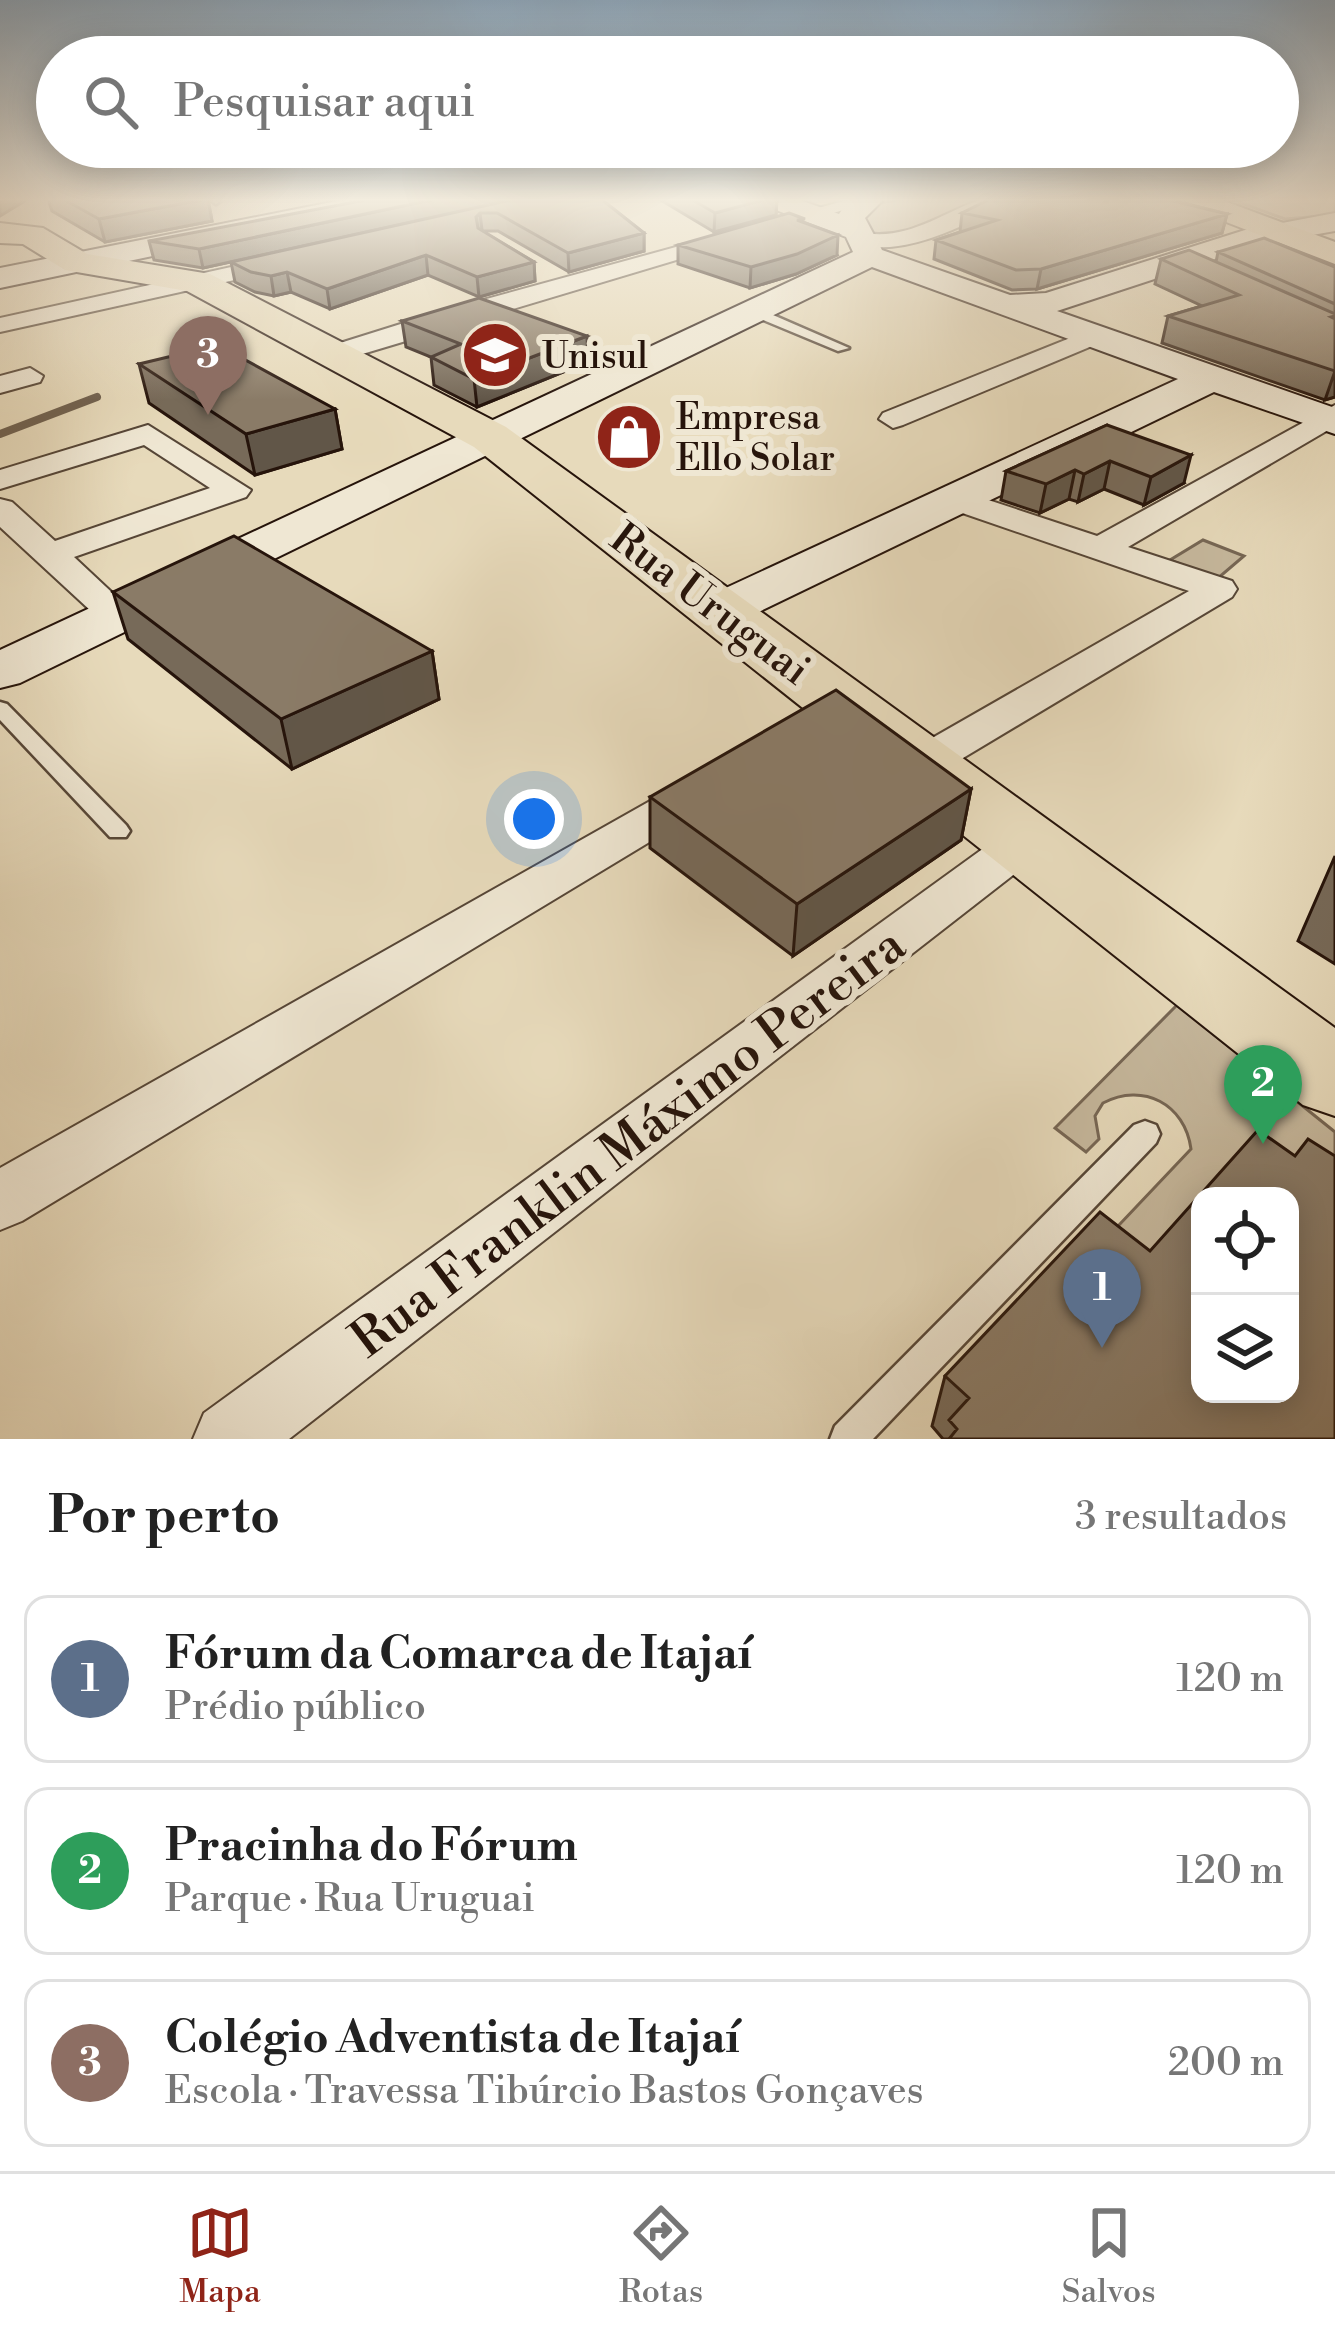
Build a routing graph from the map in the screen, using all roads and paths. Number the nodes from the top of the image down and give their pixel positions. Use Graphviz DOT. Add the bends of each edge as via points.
graph roads {
  1 [pos="28,266"];
  2 [pos="146,266"];
  3 [pos="266,266"];
  4 [pos="606,266"];
  5 [pos="810,266"];
  6 [pos="938,266"];
  7 [pos="1164,266"];
  8 [pos="1194,266"];
  9 [pos="0,278"];
  10 [pos="1220,278"];
  11 [pos="197,282"];
  12 [pos="1046,310"];
  13 [pos="753,311"];
  14 [pos="0,325"];
  15 [pos="1095,336"];
  16 [pos="843,349"];
  17 [pos="330,355"];
  18 [pos="30,376"];
  19 [pos="1212,378"];
  20 [pos="0,385"];
  21 [pos="1331,418"];
  22 [pos="893,419"];
  23 [pos="490,437"];
  24 [pos="0,480"];
  25 [pos="956,500"];
  26 [pos="0,509"];
  27 [pos="1100,548"];
  28 [pos="50,554"];
  29 [pos="721,610"];
  30 [pos="117,615"];
  31 [pos="0,671"];
  32 [pos="0,708"];
  33 [pos="922,763"];
  34 [pos="743,766"];
  35 [pos="118,831"];
  36 [pos="1024,842"];
  37 [pos="1335,1078"];
  38 [pos="1144,1133"];
  39 [pos="0,1201"];
  40 [pos="230,1439"];
  41 [pos="848,1439"];
  1 -- 9 [label="main road"];
  2 -- 11 [label="main road, Rua Uruguai"];
  3 -- 11 [label="street"];
  4 -- 17 [label="street"];
  5 -- 13 [label="main road"];
  6 -- 12 [label="main road" via="1007,304"];
  7 -- 12 [label="main road"];
  8 -- 10 [label="street"];
  11 -- 14 [label="street"];
  11 -- 17 [label="main road, Rua Uruguai"];
  12 -- 15 [label="main road"];
  13 -- 16 [label="lane"];
  13 -- 23 [label="main road"];
  15 -- 19 [label="main road"];
  15 -- 22 [label="street"];
  17 -- 23 [label="main road, Rua Uruguai"];
  18 -- 20 [label="street"];
  19 -- 21 [label="main road"];
  19 -- 25 [label="main road"];
  21 -- 27 [label="street"];
  23 -- 29 [label="main road, Rua Uruguai"];
  23 -- 30 [label="main road"];
  24 -- 28 [label="street" via="148,434 235,490"];
  25 -- 27 [label="street"];
  25 -- 29 [label="main road"];
  26 -- 28 [label="street"];
  27 -- 33 [label="street" via="1219,589"];
  28 -- 30 [label="street"];
  29 -- 33 [label="main road, Rua Uruguai" via="826,718"];
  30 -- 31 [label="main road"];
  32 -- 35 [label="lane"];
  33 -- 36 [label="main road, Rua Uruguai"];
  34 -- 39 [label="street"];
  36 -- 37 [label="main road, Rua Uruguai"];
  36 -- 40 [label="street, Rua Franklin Máximo Pereira"];
  38 -- 41 [label="lane"];
}
